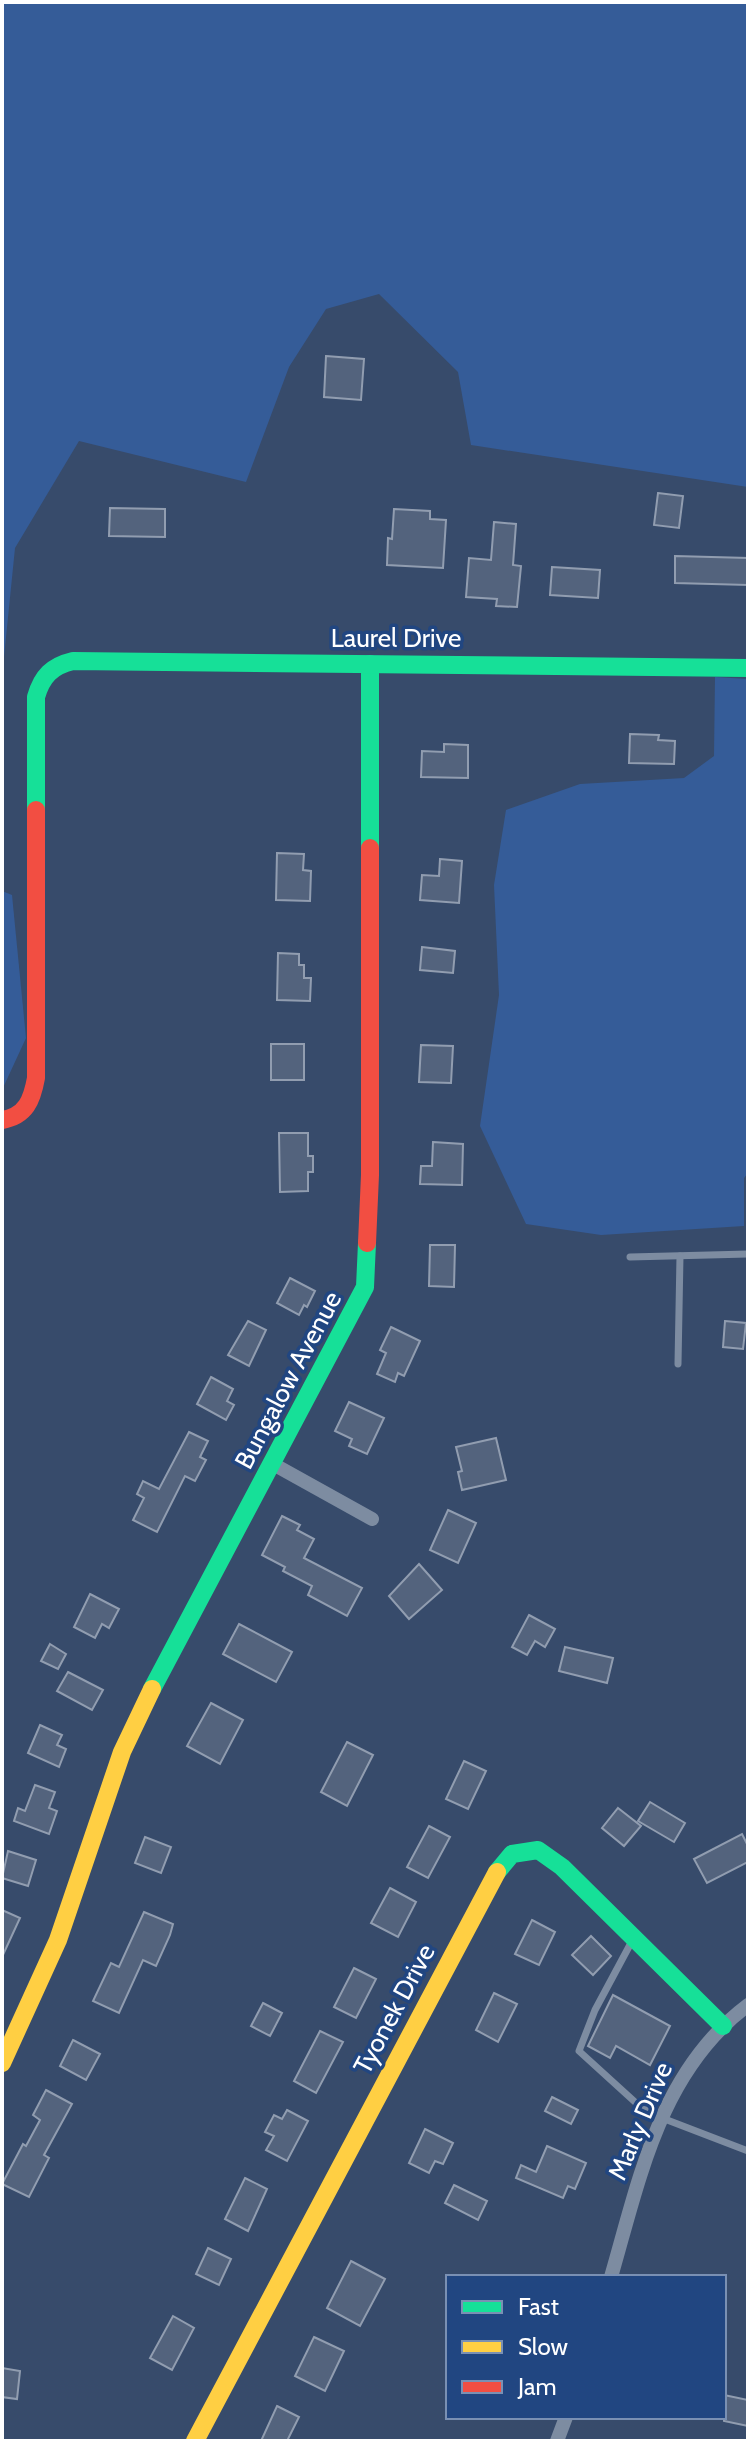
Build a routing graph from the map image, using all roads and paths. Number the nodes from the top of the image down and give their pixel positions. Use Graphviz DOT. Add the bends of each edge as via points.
graph roads {
  1 [pos="370,664"];
  2 [pos="748,668"];
  3 [pos="8,1120"];
  4 [pos="748,1254"];
  5 [pos="680,1256"];
  6 [pos="630,1257"];
  7 [pos="678,1364"];
  8 [pos="273,1464"];
  9 [pos="372,1519"];
  10 [pos="634,1938"];
  11 [pos="748,2005"];
  12 [pos="723,2026"];
  13 [pos="2,2063"];
  14 [pos="662,2118"];
  15 [pos="748,2151"];
  16 [pos="612,2275"];
  17 [pos="565,2419"];
  18 [pos="195,2441"];
  19 [pos="557,2441"];
  1 -- 2 [label="street, Laurel Drive"];
  1 -- 3 [label="street, Laurel Drive" via="73,661 47,672 36,697 36,1078 31,1103"];
  1 -- 8 [label="street, Bungalow Avenue" via="370,1175 365,1287"];
  4 -- 5 [label="lane"];
  5 -- 6 [label="lane"];
  5 -- 7 [label="lane"];
  8 -- 9 [label="street"];
  8 -- 13 [label="street, Bungalow Avenue" via="131,1728 64,1923"];
  10 -- 12 [label="street, Tyonek Drive"];
  10 -- 14 [label="lane" via="579,2051 635,2102"];
  10 -- 18 [label="street, Tyonek Drive" via="538,1850 512,1854 500,1866"];
  11 -- 12 [label="street, Marly Drive"];
  12 -- 14 [label="street, Marly Drive" via="688,2065"];
  14 -- 15 [label="lane"];
  14 -- 16 [label="street, Marly Drive"];
  17 -- 19 [label="street"];
}
